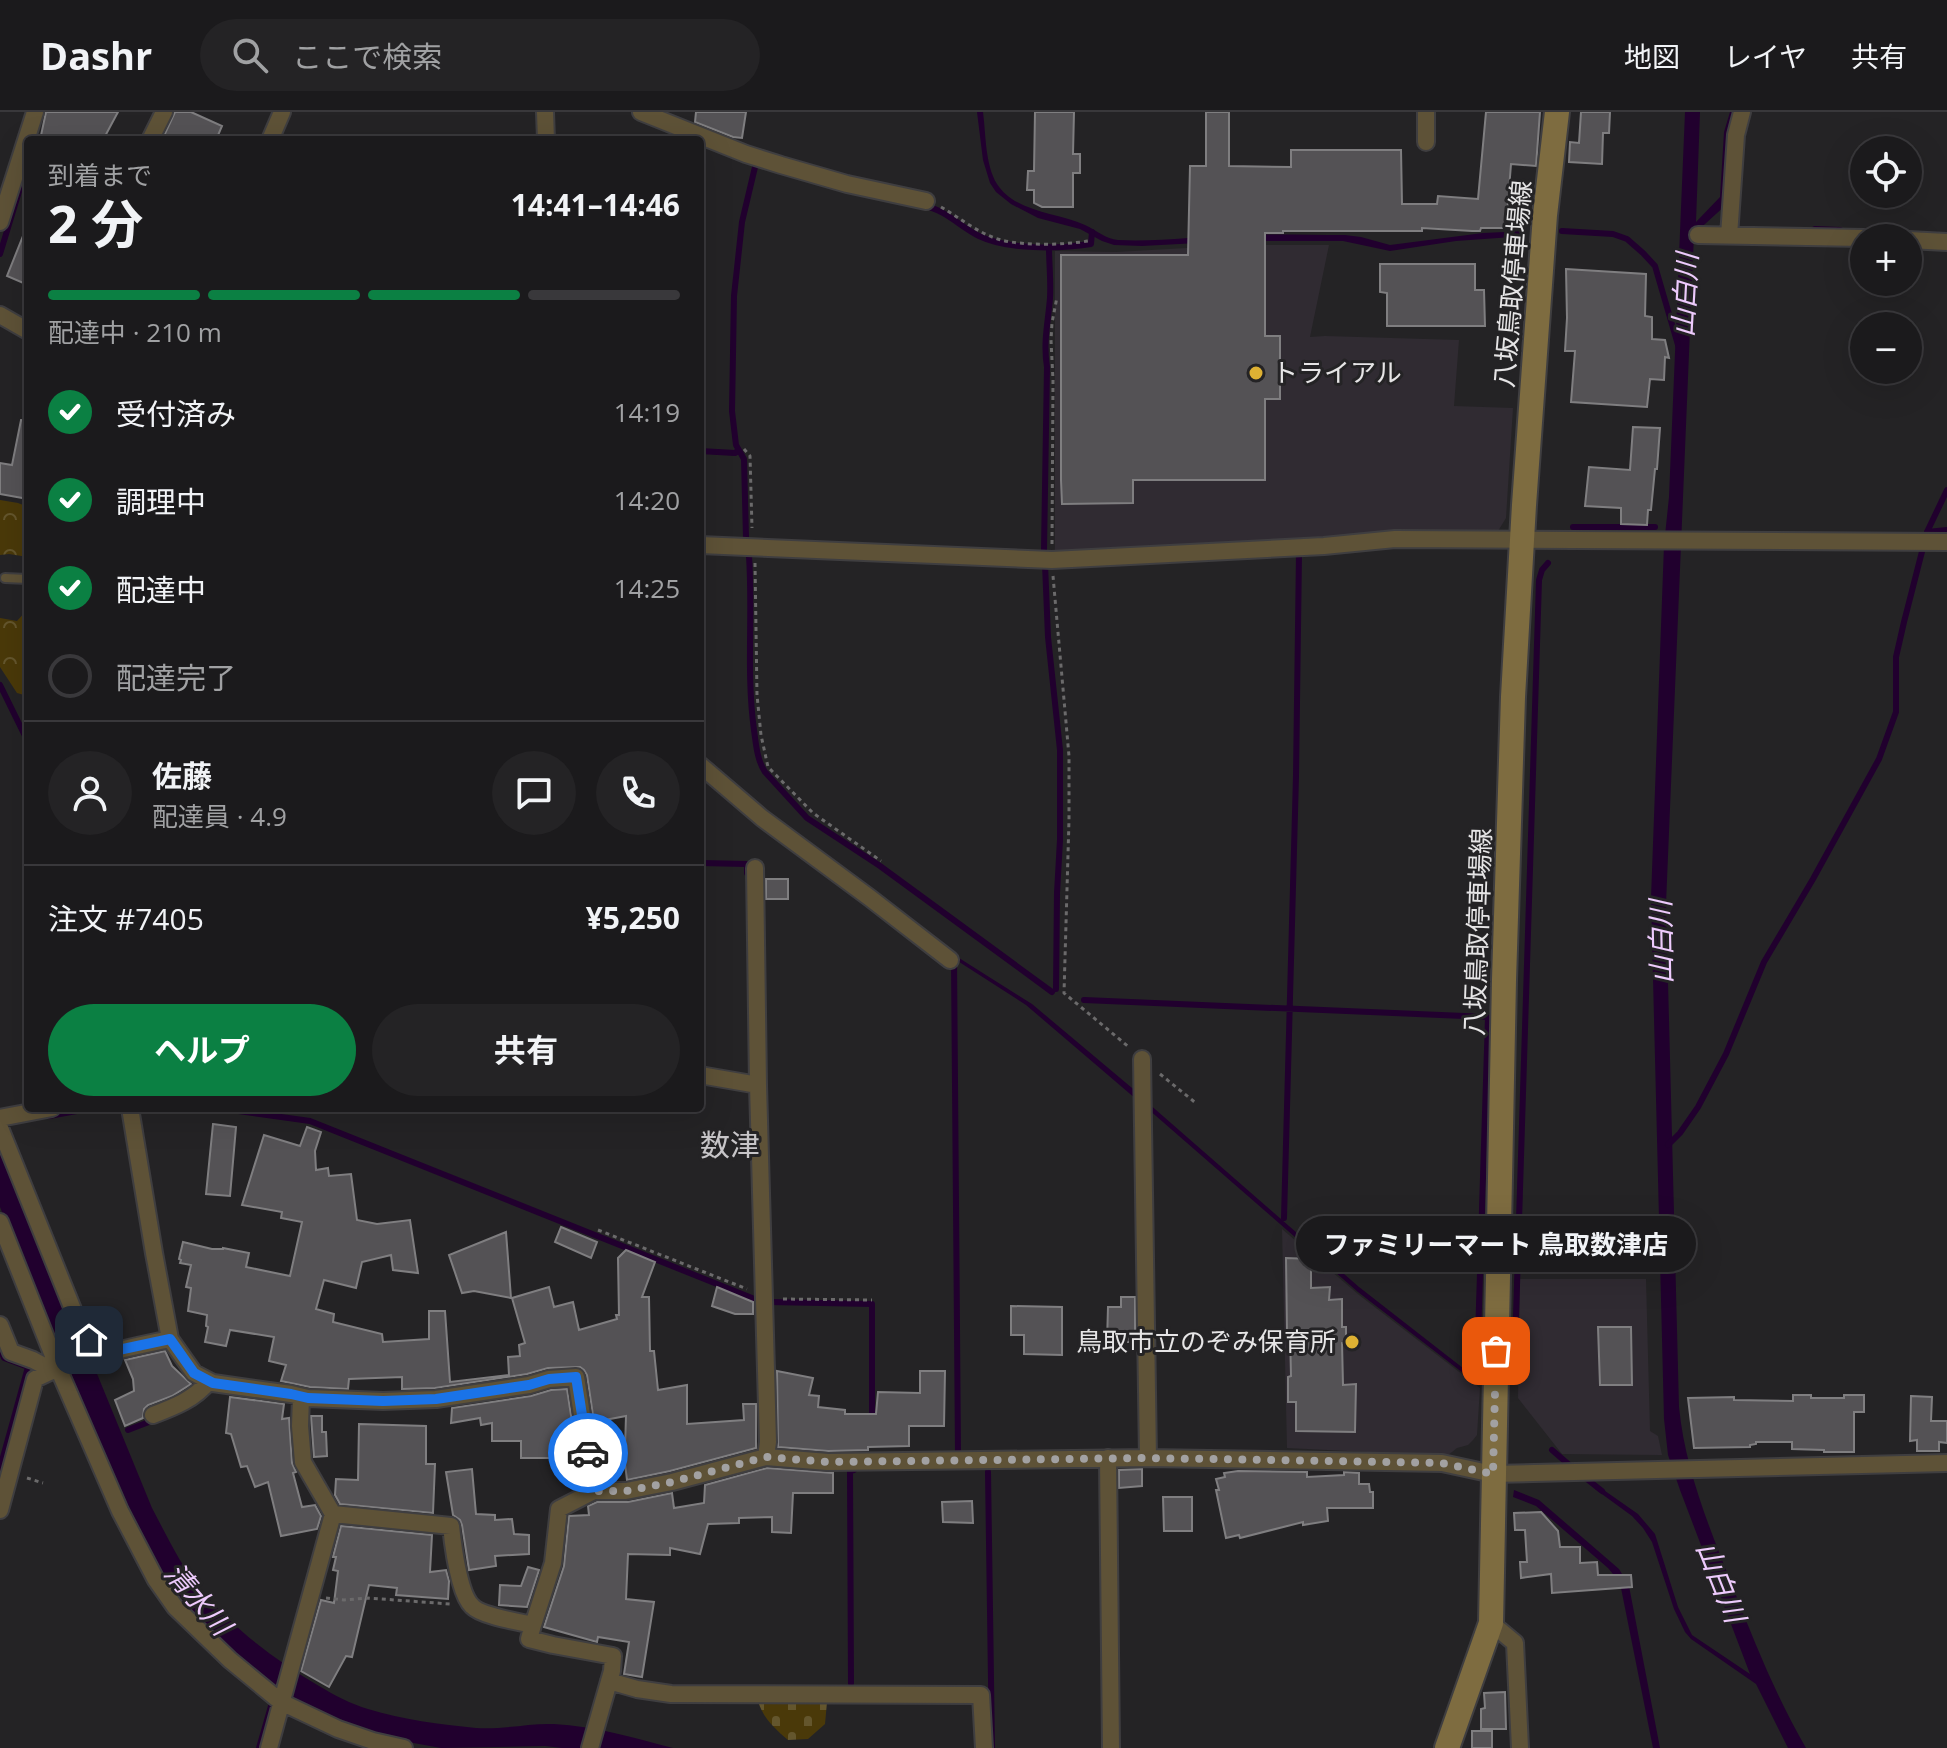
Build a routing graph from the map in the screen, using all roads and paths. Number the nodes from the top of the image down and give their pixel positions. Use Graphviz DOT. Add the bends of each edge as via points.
graph roads {
  1 [pos="35,112"];
  2 [pos="164,112"];
  3 [pos="282,112"];
  4 [pos="539,112"];
  5 [pos="641,112"];
  6 [pos="1426,112"];
  7 [pos="1557,112"];
  8 [pos="1742,112"];
  9 [pos="27,136"];
  10 [pos="152,136"];
  11 [pos="272,136"];
  12 [pos="545,136"];
  13 [pos="701,136"];
  14 [pos="704,137"];
  15 [pos="1426,142"];
  16 [pos="24,147"];
  17 [pos="926,201"];
  18 [pos="0,222"];
  19 [pos="1698,235"];
  20 [pos="1729,236"];
  21 [pos="1850,238"];
  22 [pos="1088,241"];
  23 [pos="1922,241"];
  24 [pos="1947,242"];
  25 [pos="1057,297"];
  26 [pos="0,315"];
  27 [pos="24,329"];
  28 [pos="744,449"];
  29 [pos="1522,539"];
  30 [pos="1947,542"];
  31 [pos="704,545"];
  32 [pos="754,547"];
  33 [pos="1052,560"];
  34 [pos="5,578"];
  35 [pos="24,579"];
  36 [pos="704,768"];
  37 [pos="881,861"];
  38 [pos="755,868"];
  39 [pos="950,960"];
  40 [pos="1142,1059"];
  41 [pos="704,1076"];
  42 [pos="758,1085"];
  43 [pos="1197,1104"];
  44 [pos="31,1112"];
  45 [pos="131,1112"];
  46 [pos="0,1118"];
  47 [pos="0,1128"];
  48 [pos="0,1222"];
  49 [pos="598,1230"];
  50 [pos="765,1298"];
  51 [pos="872,1300"];
  52 [pos="0,1325"];
  53 [pos="170,1339"];
  54 [pos="95,1355"];
  55 [pos="55,1369"];
  56 [pos="209,1381"];
  57 [pos="301,1397"];
  58 [pos="153,1415"];
  59 [pos="766,1457"];
  60 [pos="1108,1458"];
  61 [pos="1148,1458"];
  62 [pos="1947,1463"];
  63 [pos="1493,1474"];
  64 [pos="594,1491"];
  65 [pos="0,1510"];
  66 [pos="333,1514"];
  67 [pos="311,1596"];
  68 [pos="471,1605"];
  69 [pos="1491,1623"];
  70 [pos="533,1625"];
  71 [pos="609,1681"];
  72 [pos="281,1702"];
  73 [pos="269,1748"];
  74 [pos="404,1748"];
  75 [pos="590,1748"];
  76 [pos="984,1748"];
  77 [pos="1111,1748"];
  78 [pos="1447,1748"];
  79 [pos="1520,1748"];
  1 -- 9 [label="street"];
  2 -- 10 [label="street"];
  3 -- 11 [label="street"];
  4 -- 12 [label="street"];
  5 -- 13 [label="street"];
  6 -- 15 [label="street"];
  7 -- 29 [label="main road, 八坂鳥取停車場線"];
  8 -- 20 [label="street"];
  14 -- 17 [label="street" via="847,184"];
  16 -- 18 [label="street"];
  17 -- 22 [label="path" via="1002,240"];
  19 -- 20 [label="street"];
  20 -- 21 [label="street"];
  23 -- 24 [label="street"];
  25 -- 33 [label="path" via="1051,340"];
  26 -- 27 [label="street"];
  28 -- 32 [label="path" via="750,456"];
  29 -- 30 [label="street"];
  29 -- 33 [label="street" via="1395,539"];
  29 -- 63 [label="main road, 八坂鳥取停車場線" via="1504,964"];
  31 -- 32 [label="street"];
  32 -- 33 [label="street"];
  32 -- 37 [label="path" via="757,695 768,767 813,813"];
  33 -- 40 [label="path" via="1069,756 1064,993"];
  34 -- 35 [label="lane"];
  36 -- 39 [label="street"];
  38 -- 42 [label="street"];
  40 -- 43 [label="path"];
  40 -- 61 [label="street"];
  41 -- 42 [label="street"];
  42 -- 50 [label="street"];
  44 -- 46 [label="street"];
  45 -- 53 [label="street"];
  47 -- 54 [label="street"];
  48 -- 55 [label="street"];
  49 -- 50 [label="path"];
  50 -- 51 [label="path"];
  50 -- 59 [label="street"];
  52 -- 55 [label="street" via="11,1352"];
  53 -- 54 [label="street"];
  53 -- 56 [label="street" via="194,1373"];
  54 -- 55 [label="street"];
  55 -- 65 [label="street" via="35,1379"];
  55 -- 72 [label="street" via="156,1580 199,1631"];
  56 -- 57 [label="street"];
  56 -- 58 [label="street" via="181,1404"];
  57 -- 64 [label="street" via="436,1399 576,1377"];
  57 -- 66 [label="street" via="303,1462"];
  59 -- 60 [label="street" via="828,1462"];
  59 -- 64 [label="street" via="672,1482"];
  60 -- 61 [label="street"];
  60 -- 77 [label="street"];
  61 -- 63 [label="street" via="1442,1463"];
  62 -- 63 [label="street"];
  63 -- 69 [label="main road, 八坂鳥取停車場線"];
  64 -- 70 [label="street" via="559,1509 553,1563"];
  66 -- 67 [label="street"];
  66 -- 68 [label="street" via="451,1526"];
  67 -- 68 [label="path"];
  67 -- 72 [label="street"];
  68 -- 70 [label="street"];
  69 -- 78 [label="main road, 八坂鳥取停車場線"];
  69 -- 79 [label="street" via="1515,1643"];
  70 -- 71 [label="street" via="529,1639 613,1656"];
  71 -- 75 [label="street"];
  71 -- 76 [label="street" via="671,1694 981,1695"];
  72 -- 73 [label="street"];
  72 -- 74 [label="street" via="338,1729"];
}
